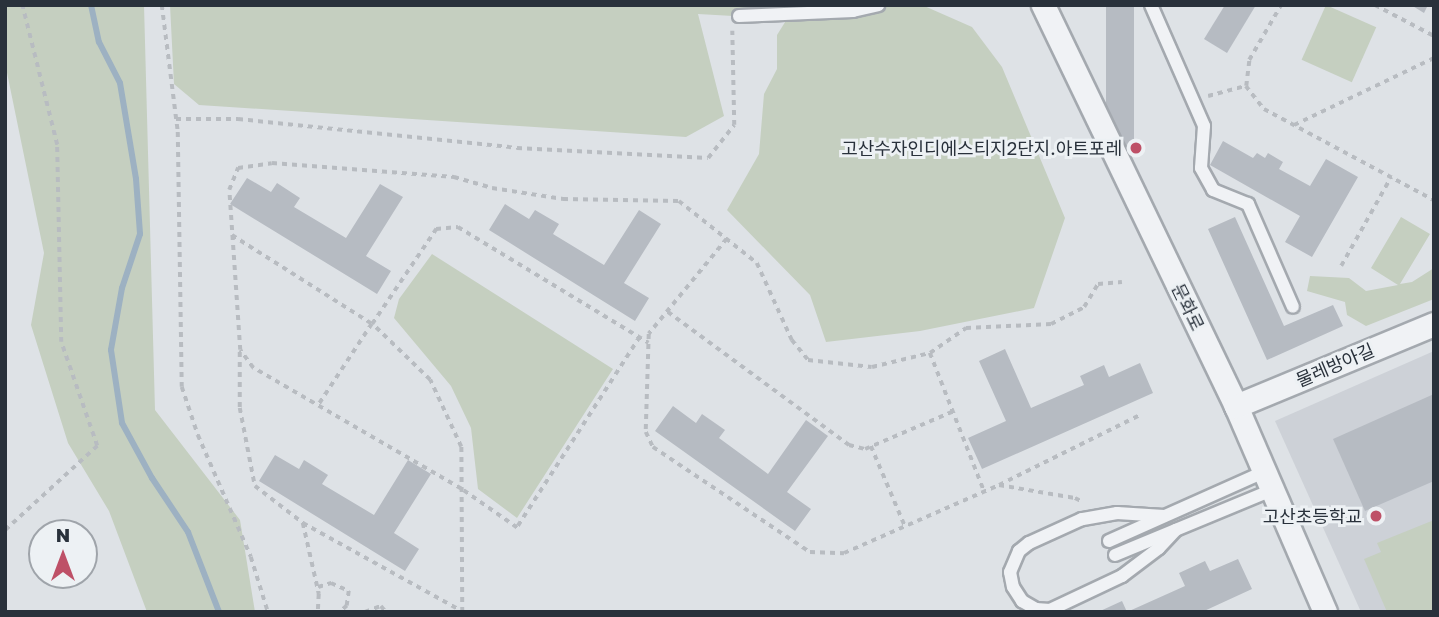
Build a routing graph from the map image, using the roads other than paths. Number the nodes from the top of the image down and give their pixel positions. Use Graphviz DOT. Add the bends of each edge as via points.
graph roads {
  1 [pos="878,5"];
  2 [pos="1043,5"];
  3 [pos="1151,5"];
  4 [pos="735,17"];
  5 [pos="1293,307"];
  6 [pos="1434,324"];
  7 [pos="1236,406"];
  8 [pos="1268,481"];
  9 [pos="1164,516"];
  10 [pos="1176,530"];
  11 [pos="1110,541"];
  12 [pos="1115,555"];
  13 [pos="1325,612"];
  1 -- 4 [label="lane" via="853,11"];
  2 -- 7 [label="street, 문화로"];
  3 -- 5 [label="lane" via="1204,126 1201,168 1213,190 1248,204"];
  6 -- 7 [label="street, 물레방아길"];
  7 -- 8 [label="street, 문화로"];
  8 -- 9 [label="lane"];
  8 -- 10 [label="lane"];
  8 -- 13 [label="street, 문화로"];
  9 -- 10 [label="lane" via="1082,519 1029,543 1019,551 1010,572 1013,587 1022,601 1050,610 1138,566"];
  9 -- 11 [label="lane"];
  10 -- 12 [label="lane"];
}
